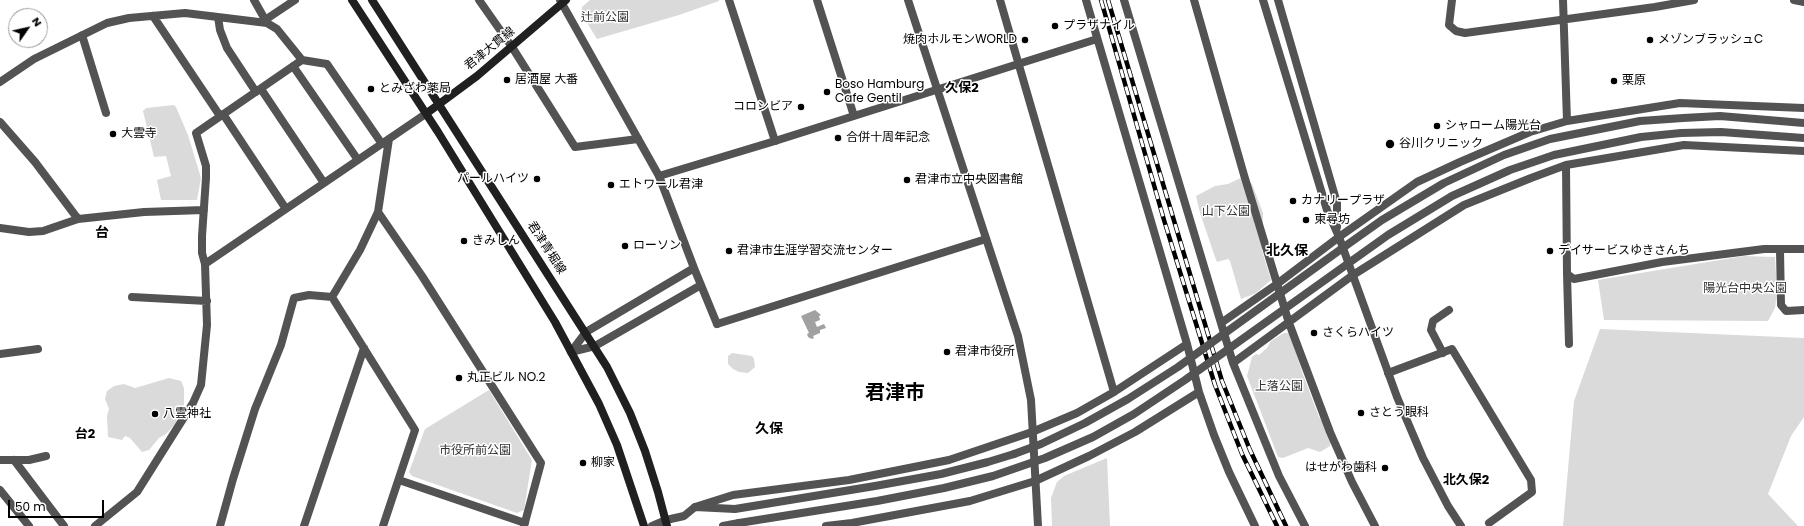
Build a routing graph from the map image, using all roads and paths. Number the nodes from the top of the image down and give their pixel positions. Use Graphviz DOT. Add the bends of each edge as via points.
graph roads {
  1 [pos="254,0"];
  2 [pos="295,0"];
  3 [pos="352,0"];
  4 [pos="372,0"];
  5 [pos="479,0"];
  6 [pos="728,0"];
  7 [pos="817,0"];
  8 [pos="908,0"];
  9 [pos="1000,0"];
  10 [pos="1086,0"];
  11 [pos="1124,0"];
  12 [pos="1194,0"];
  13 [pos="1263,0"];
  14 [pos="1278,0"];
  15 [pos="1452,0"];
  16 [pos="1562,0"];
  17 [pos="1694,0"];
  18 [pos="1794,0"];
  19 [pos="563,1"];
  20 [pos="1804,2"];
  21 [pos="1655,3"];
  22 [pos="153,16"];
  23 [pos="218,17"];
  24 [pos="1563,19"];
  25 [pos="266,21"];
  26 [pos="82,35"];
  27 [pos="1097,39"];
  28 [pos="512,47"];
  29 [pos="302,60"];
  30 [pos="1019,64"];
  31 [pos="293,66"];
  32 [pos="0,82"];
  33 [pos="938,89"];
  34 [pos="258,90"];
  35 [pos="438,104"];
  36 [pos="1804,108"];
  37 [pos="106,113"];
  38 [pos="426,113"];
  39 [pos="222,115"];
  40 [pos="854,116"];
  41 [pos="1567,121"];
  42 [pos="0,122"];
  43 [pos="1804,124"];
  44 [pos="1804,138"];
  45 [pos="389,139"];
  46 [pos="638,140"];
  47 [pos="775,141"];
  48 [pos="382,144"];
  49 [pos="1804,151"];
  50 [pos="358,160"];
  51 [pos="1566,165"];
  52 [pos="659,176"];
  53 [pos="324,183"];
  54 [pos="286,209"];
  55 [pos="204,210"];
  56 [pos="378,212"];
  57 [pos="78,219"];
  58 [pos="0,228"];
  59 [pos="1338,233"];
  60 [pos="986,239"];
  61 [pos="1804,249"];
  62 [pos="1780,250"];
  63 [pos="205,264"];
  64 [pos="694,268"];
  65 [pos="1567,274"];
  66 [pos="1353,275"];
  67 [pos="1277,284"];
  68 [pos="701,285"];
  69 [pos="132,297"];
  70 [pos="332,297"];
  71 [pos="207,301"];
  72 [pos="1449,310"];
  73 [pos="1804,310"];
  74 [pos="1221,323"];
  75 [pos="1289,323"];
  76 [pos="586,332"];
  77 [pos="1187,344"];
  78 [pos="1569,344"];
  79 [pos="595,346"];
  80 [pos="364,348"];
  81 [pos="38,349"];
  82 [pos="571,352"];
  83 [pos="1443,353"];
  84 [pos="0,354"];
  85 [pos="1234,363"];
  86 [pos="1388,373"];
  87 [pos="1114,392"];
  88 [pos="1199,392"];
  89 [pos="1032,432"];
  90 [pos="46,456"];
  91 [pos="0,460"];
  92 [pos="14,460"];
  93 [pos="399,480"];
  94 [pos="1035,481"];
  95 [pos="0,490"];
  96 [pos="695,507"];
  97 [pos="666,523"];
  98 [pos="1489,523"];
  99 [pos="852,524"];
  100 [pos="524,525"];
  101 [pos="29,526"];
  102 [pos="64,526"];
  103 [pos="95,526"];
  104 [pos="220,526"];
  105 [pos="304,526"];
  106 [pos="383,526"];
  107 [pos="644,526"];
  108 [pos="652,526"];
  109 [pos="724,526"];
  110 [pos="826,526"];
  111 [pos="1038,526"];
  112 [pos="1255,526"];
  113 [pos="1306,526"];
  114 [pos="1375,526"];
  115 [pos="1461,526"];
  1 -- 25 [label="street"];
  2 -- 25 [label="street"];
  3 -- 38 [label="main road"];
  4 -- 35 [label="main road, 君津青堀線"];
  5 -- 28 [label="street"];
  6 -- 47 [label="street"];
  7 -- 40 [label="street"];
  8 -- 33 [label="street"];
  9 -- 30 [label="street"];
  10 -- 27 [label="street"];
  11 -- 74 [label="street"];
  12 -- 67 [label="street"];
  13 -- 59 [label="street" via="1327,210"];
  14 -- 59 [label="street" via="1337,203"];
  15 -- 24 [label="street" via="1449,25 1456,31 1465,33"];
  16 -- 24 [label="street"];
  17 -- 21 [label="street"];
  18 -- 20 [label="street"];
  19 -- 28 [label="main road, 君津大貫線"];
  19 -- 46 [label="street"];
  21 -- 24 [label="street"];
  22 -- 23 [label="street" via="185,13"];
  22 -- 26 [label="street" via="107,23"];
  22 -- 39 [label="street"];
  23 -- 25 [label="street"];
  23 -- 34 [label="street" via="227,48"];
  24 -- 41 [label="street"];
  25 -- 29 [label="street" via="277,29"];
  26 -- 32 [label="street" via="34,59"];
  26 -- 37 [label="street"];
  27 -- 30 [label="street"];
  27 -- 77 [label="street"];
  28 -- 35 [label="main road, 君津大貫線"];
  28 -- 46 [label="street" via="574,147"];
  29 -- 31 [label="street"];
  29 -- 48 [label="street" via="327,64"];
  30 -- 33 [label="street"];
  30 -- 87 [label="street"];
  31 -- 34 [label="street"];
  31 -- 50 [label="street"];
  33 -- 40 [label="street"];
  33 -- 60 [label="street"];
  34 -- 39 [label="street"];
  34 -- 53 [label="street"];
  35 -- 38 [label="main road, 君津大貫線"];
  35 -- 76 [label="main road, 君津青堀線"];
  36 -- 41 [label="street" via="1680,103"];
  38 -- 45 [label="street"];
  38 -- 82 [label="main road" via="500,231"];
  39 -- 54 [label="street"];
  39 -- 55 [label="street" via="196,133 206,166"];
  40 -- 47 [label="street"];
  41 -- 59 [label="street" via="1530,132 1417,182"];
  42 -- 57 [label="street" via="35,162"];
  43 -- 96 [label="street, bridge" via="1720,116 1640,121 1550,139 1476,167 1417,198 1382,220 1147,387 1085,423 1047,441 988,462 941,474 735,509"];
  44 -- 109 [label="street, bridge" via="1721,132 1641,137 1554,155 1510,170 1452,196 1402,226 1134,414 1046,458 992,476 944,488"];
  45 -- 48 [label="street"];
  45 -- 56 [label="street"];
  46 -- 52 [label="street"];
  47 -- 52 [label="street"];
  48 -- 50 [label="street"];
  49 -- 51 [label="street" via="1684,145"];
  50 -- 53 [label="street"];
  51 -- 65 [label="street"];
  51 -- 66 [label="street" via="1464,205"];
  52 -- 64 [label="street"];
  53 -- 54 [label="street"];
  54 -- 63 [label="street"];
  55 -- 57 [label="street" via="144,212"];
  55 -- 63 [label="street" via="202,248"];
  56 -- 70 [label="street" via="360,250"];
  56 -- 100 [label="street" via="422,276 541,463"];
  57 -- 58 [label="street" via="43,231"];
  59 -- 66 [label="street"];
  59 -- 67 [label="street"];
  60 -- 68 [label="street" via="717,324"];
  60 -- 89 [label="street" via="1018,336 1031,400"];
  61 -- 62 [label="street"];
  62 -- 65 [label="street" via="1764,249 1662,262 1574,279"];
  62 -- 73 [label="street" via="1781,305 1786,311"];
  63 -- 71 [label="street"];
  64 -- 68 [label="street"];
  64 -- 76 [label="street"];
  65 -- 78 [label="street"];
  66 -- 75 [label="street"];
  66 -- 86 [label="street"];
  67 -- 74 [label="street"];
  67 -- 75 [label="street"];
  68 -- 79 [label="street"];
  69 -- 71 [label="street"];
  70 -- 80 [label="street"];
  70 -- 104 [label="street" via="309,295 294,298 281,345 254,409"];
  71 -- 103 [label="street" via="201,385 193,403 137,492"];
  72 -- 83 [label="street" via="1433,321 1431,330"];
  74 -- 85 [label="street"];
  75 -- 85 [label="street"];
  75 -- 114 [label="street" via="1330,432"];
  76 -- 79 [label="main road, 君津青堀線"];
  76 -- 82 [label="street"];
  77 -- 87 [label="street"];
  77 -- 88 [label="street"];
  79 -- 82 [label="street"];
  79 -- 97 [label="main road, 君津青堀線" via="611,374 642,445"];
  80 -- 93 [label="street" via="415,430"];
  80 -- 105 [label="street"];
  81 -- 84 [label="street"];
  82 -- 107 [label="main road" via="599,404 617,445"];
  83 -- 86 [label="street"];
  83 -- 98 [label="street" via="1452,349 1531,480 1532,492"];
  85 -- 113 [label="street" via="1279,476"];
  86 -- 115 [label="street" via="1423,458"];
  87 -- 89 [label="street" via="1077,413"];
  88 -- 94 [label="street" via="1135,432"];
  88 -- 112 [label="street" via="1229,472"];
  89 -- 94 [label="street"];
  89 -- 96 [label="street" via="948,460 850,480 733,495"];
  90 -- 92 [label="street"];
  91 -- 92 [label="street"];
  92 -- 102 [label="street"];
  93 -- 100 [label="street"];
  93 -- 106 [label="street"];
  94 -- 99 [label="street" via="970,501"];
  94 -- 111 [label="street"];
  95 -- 101 [label="street"];
  96 -- 97 [label="street" via="684,516"];
  97 -- 108 [label="street"];
  99 -- 110 [label="street"];
}
